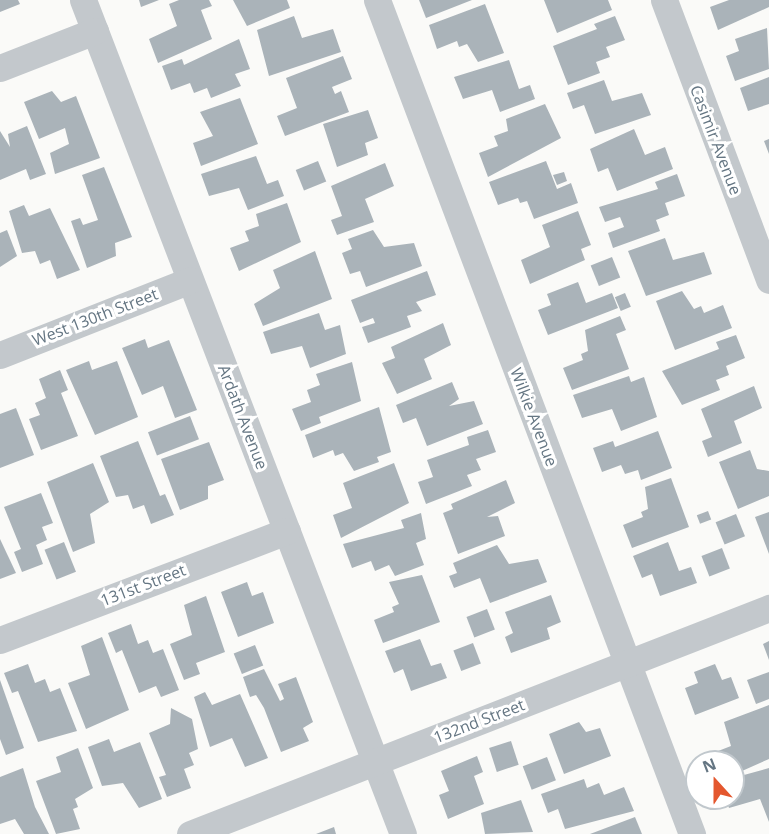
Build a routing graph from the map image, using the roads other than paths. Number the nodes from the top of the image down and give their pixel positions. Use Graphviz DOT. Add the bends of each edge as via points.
graph roads {
  1 [pos="82,0"];
  2 [pos="377,0"];
  3 [pos="664,0"];
  4 [pos="94,31"];
  5 [pos="0,68"];
  6 [pos="190,280"];
  7 [pos="769,280"];
  8 [pos="0,355"];
  9 [pos="287,531"];
  10 [pos="769,608"];
  11 [pos="0,640"];
  12 [pos="627,663"];
  13 [pos="376,761"];
  14 [pos="190,834"];
  15 [pos="404,834"];
  16 [pos="692,834"];
  1 -- 4 [label="street, Ardath Avenue"];
  2 -- 12 [label="street, Wilkie Avenue"];
  3 -- 7 [label="street, Casimir Avenue"];
  4 -- 5 [label="street"];
  4 -- 6 [label="street, Ardath Avenue"];
  6 -- 8 [label="street, West 130th Street"];
  6 -- 9 [label="street, Ardath Avenue"];
  9 -- 11 [label="street, 131st Street"];
  9 -- 13 [label="street, Ardath Avenue"];
  10 -- 12 [label="street, 132nd Street"];
  12 -- 13 [label="street, 132nd Street"];
  12 -- 16 [label="street, Wilkie Avenue"];
  13 -- 14 [label="street, 132nd Street"];
  13 -- 15 [label="street, Ardath Avenue"];
}
